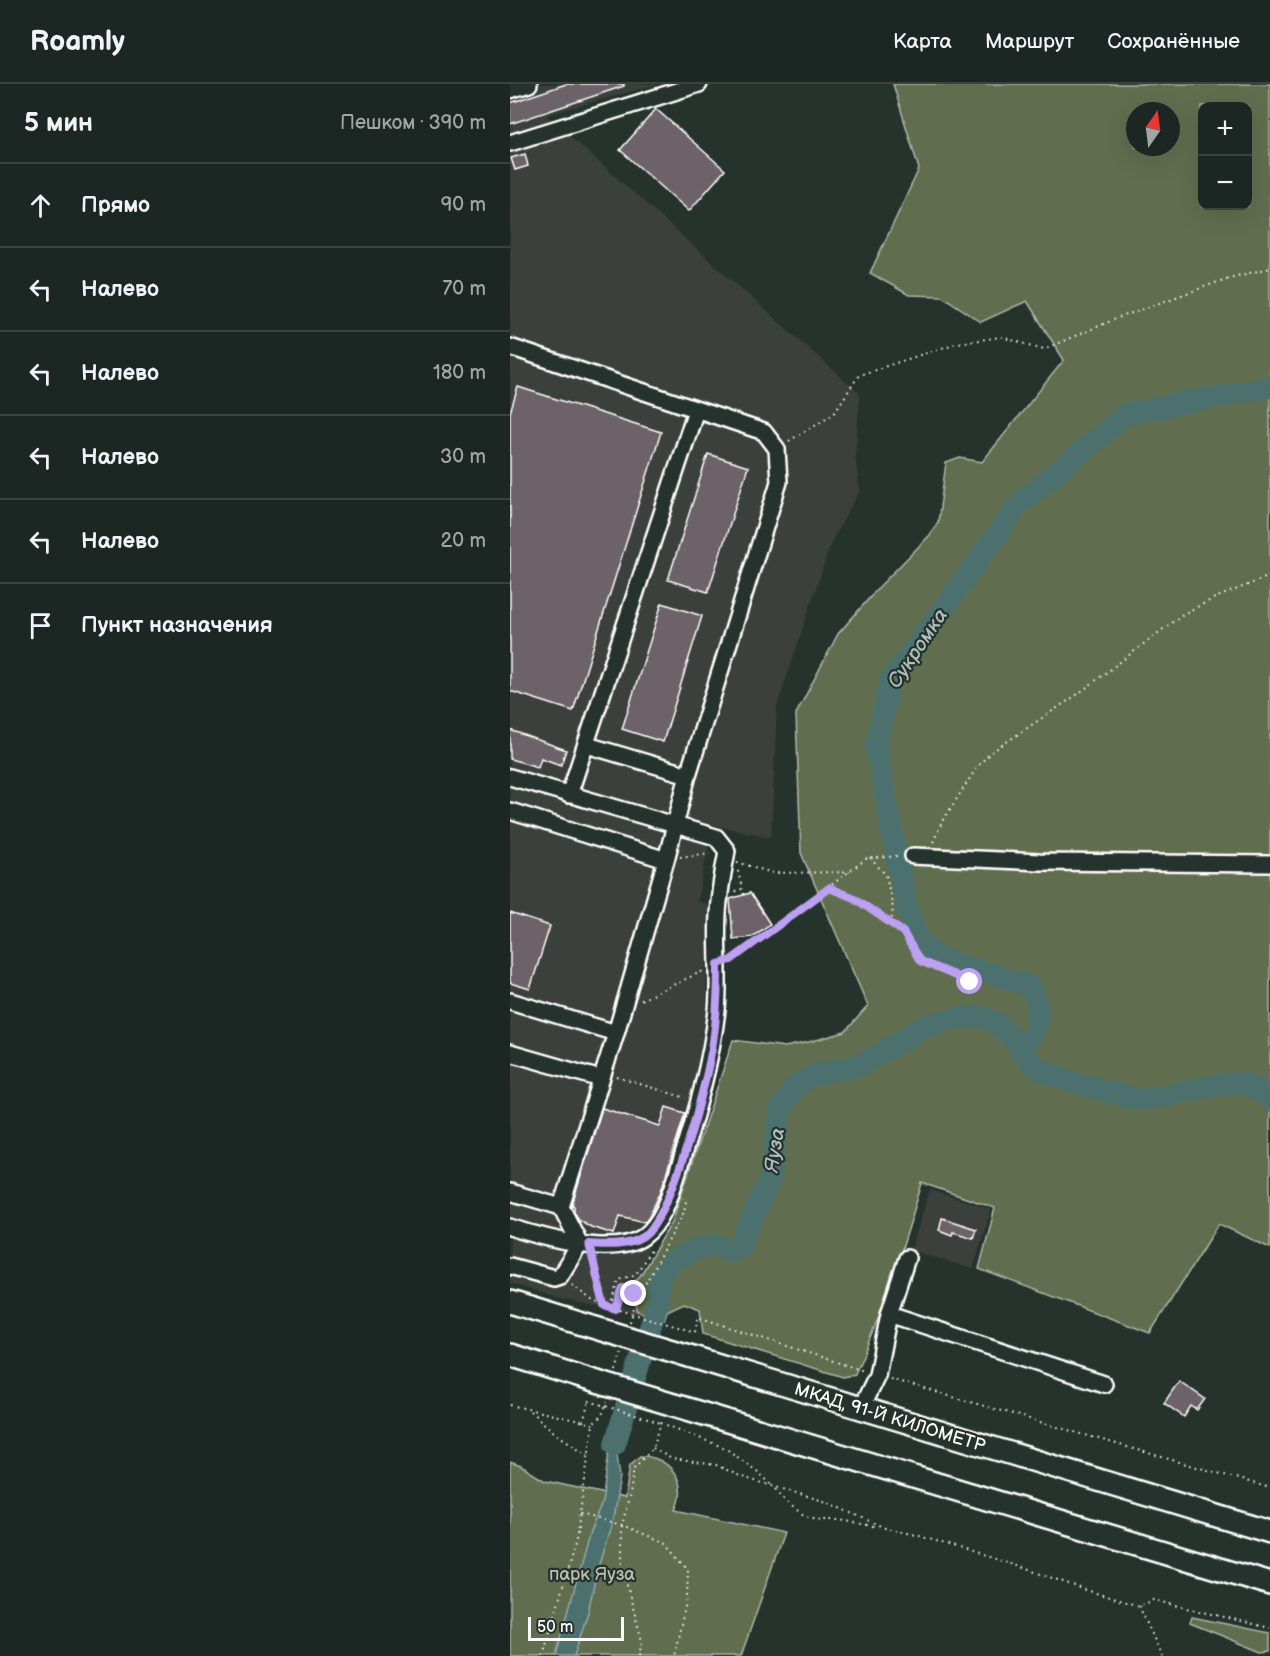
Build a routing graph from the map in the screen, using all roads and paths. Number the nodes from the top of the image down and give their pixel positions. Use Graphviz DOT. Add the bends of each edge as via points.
graph roads {
  1 [pos="529,84"];
  2 [pos="699,84"];
  3 [pos="510,90"];
  4 [pos="510,143"];
  5 [pos="1270,268"];
  6 [pos="510,347"];
  7 [pos="696,410"];
  8 [pos="777,449"];
  9 [pos="1270,576"];
  10 [pos="587,745"];
  11 [pos="688,775"];
  12 [pos="510,777"];
  13 [pos="569,795"];
  14 [pos="510,811"];
  15 [pos="680,827"];
  16 [pos="731,856"];
  17 [pos="921,856"];
  18 [pos="871,858"];
  19 [pos="666,860"];
  20 [pos="1270,864"];
  21 [pos="850,872"];
  22 [pos="829,888"];
  23 [pos="742,889"];
  24 [pos="891,922"];
  25 [pos="718,964"];
  26 [pos="970,982"];
  27 [pos="510,1001"];
  28 [pos="635,1003"];
  29 [pos="616,1033"];
  30 [pos="510,1053"];
  31 [pos="608,1077"];
  32 [pos="699,1103"];
  33 [pos="510,1192"];
  34 [pos="561,1207"];
  35 [pos="684,1212"];
  36 [pos="510,1227"];
  37 [pos="584,1244"];
  38 [pos="907,1258"];
  39 [pos="510,1266"];
  40 [pos="560,1276"];
  41 [pos="636,1301"];
  42 [pos="510,1302"];
  43 [pos="604,1305"];
  44 [pos="618,1309"];
  45 [pos="889,1314"];
  46 [pos="622,1334"];
  47 [pos="510,1355"];
  48 [pos="877,1376"];
  49 [pos="605,1380"];
  50 [pos="1104,1384"];
  51 [pos="607,1400"];
  52 [pos="510,1405"];
  53 [pos="861,1408"];
  54 [pos="528,1409"];
  55 [pos="583,1422"];
  56 [pos="661,1423"];
  57 [pos="593,1424"];
  58 [pos="653,1448"];
  59 [pos="588,1455"];
  60 [pos="775,1487"];
  61 [pos="1270,1488"];
  62 [pos="580,1514"];
  63 [pos="622,1525"];
  64 [pos="885,1528"];
  65 [pos="1270,1532"];
  66 [pos="1270,1584"];
  67 [pos="1139,1606"];
  68 [pos="1270,1628"];
  69 [pos="543,1656"];
  70 [pos="639,1656"];
  71 [pos="674,1656"];
  72 [pos="1162,1656"];
  1 -- 3 [label="lane"];
  2 -- 4 [label="lane"];
  5 -- 8 [label="path" via="1229,278 1044,349 1001,337 957,343 860,375 834,413"];
  6 -- 7 [label="lane"];
  7 -- 8 [label="lane" via="764,432"];
  7 -- 10 [label="lane"];
  8 -- 11 [label="lane" via="779,482"];
  9 -- 17 [label="path" via="1183,614 1078,694 990,753 977,767"];
  10 -- 11 [label="lane"];
  10 -- 13 [label="lane"];
  11 -- 15 [label="lane"];
  12 -- 13 [label="lane"];
  13 -- 15 [label="lane"];
  14 -- 19 [label="lane"];
  15 -- 16 [label="lane" via="716,837"];
  15 -- 16 [label="path" via="677,857"];
  15 -- 19 [label="lane"];
  16 -- 21 [label="path" via="773,873"];
  16 -- 23 [label="path"];
  16 -- 25 [label="lane" via="718,914"];
  17 -- 18 [label="path"];
  17 -- 20 [label="lane" via="1039,862"];
  18 -- 21 [label="path"];
  18 -- 24 [label="path" via="886,875 893,908"];
  19 -- 29 [label="lane"];
  21 -- 22 [label="path"];
  22 -- 24 [label="path" via="854,898"];
  22 -- 25 [label="path" via="731,960"];
  24 -- 26 [label="path" via="903,932 920,961"];
  25 -- 28 [label="path"];
  25 -- 32 [label="lane" via="713,1041"];
  27 -- 29 [label="lane"];
  29 -- 31 [label="lane"];
  30 -- 31 [label="lane"];
  31 -- 32 [label="path"];
  31 -- 34 [label="lane"];
  32 -- 37 [label="lane" via="659,1219 644,1237 636,1240 619,1245"];
  33 -- 34 [label="lane"];
  34 -- 37 [label="lane"];
  35 -- 41 [label="path"];
  36 -- 37 [label="lane" via="544,1238"];
  37 -- 40 [label="lane"];
  37 -- 43 [label="path"];
  38 -- 45 [label="lane"];
  39 -- 40 [label="lane" via="548,1277"];
  40 -- 43 [label="path"];
  41 -- 44 [label="path" via="634,1294 623,1288"];
  41 -- 46 [label="path"];
  42 -- 46 [label="highway, МКАД, 91-Й КИЛОМЕТР"];
  43 -- 44 [label="path"];
  44 -- 48 [label="path, bridge" via="695,1332 698,1317"];
  45 -- 48 [label="lane"];
  45 -- 50 [label="lane"];
  46 -- 49 [label="path"];
  46 -- 53 [label="highway, МКАД, 91-Й КИЛОМЕТР, bridge"];
  47 -- 49 [label="highway"];
  48 -- 53 [label="lane"];
  48 -- 61 [label="path"];
  49 -- 66 [label="highway, bridge" via="674,1405"];
  51 -- 57 [label="path"];
  52 -- 54 [label="path"];
  53 -- 65 [label="highway, МКАД, 91-Й КИЛОМЕТР"];
  54 -- 55 [label="path"];
  54 -- 59 [label="path"];
  55 -- 56 [label="path, bridge" via="589,1401"];
  55 -- 57 [label="path"];
  56 -- 58 [label="path"];
  56 -- 60 [label="path" via="725,1448"];
  57 -- 59 [label="path"];
  58 -- 60 [label="path" via="672,1459 716,1465"];
  58 -- 63 [label="path" via="634,1468"];
  59 -- 62 [label="path"];
  60 -- 64 [label="path" via="827,1502"];
  60 -- 64 [label="path" via="786,1502 805,1516"];
  62 -- 63 [label="path"];
  62 -- 69 [label="path"];
  63 -- 70 [label="path" via="622,1567 642,1641"];
  63 -- 71 [label="path" via="666,1542 688,1569 687,1598"];
  64 -- 67 [label="path"];
  67 -- 68 [label="path" via="1155,1600"];
  67 -- 72 [label="path"];
}
